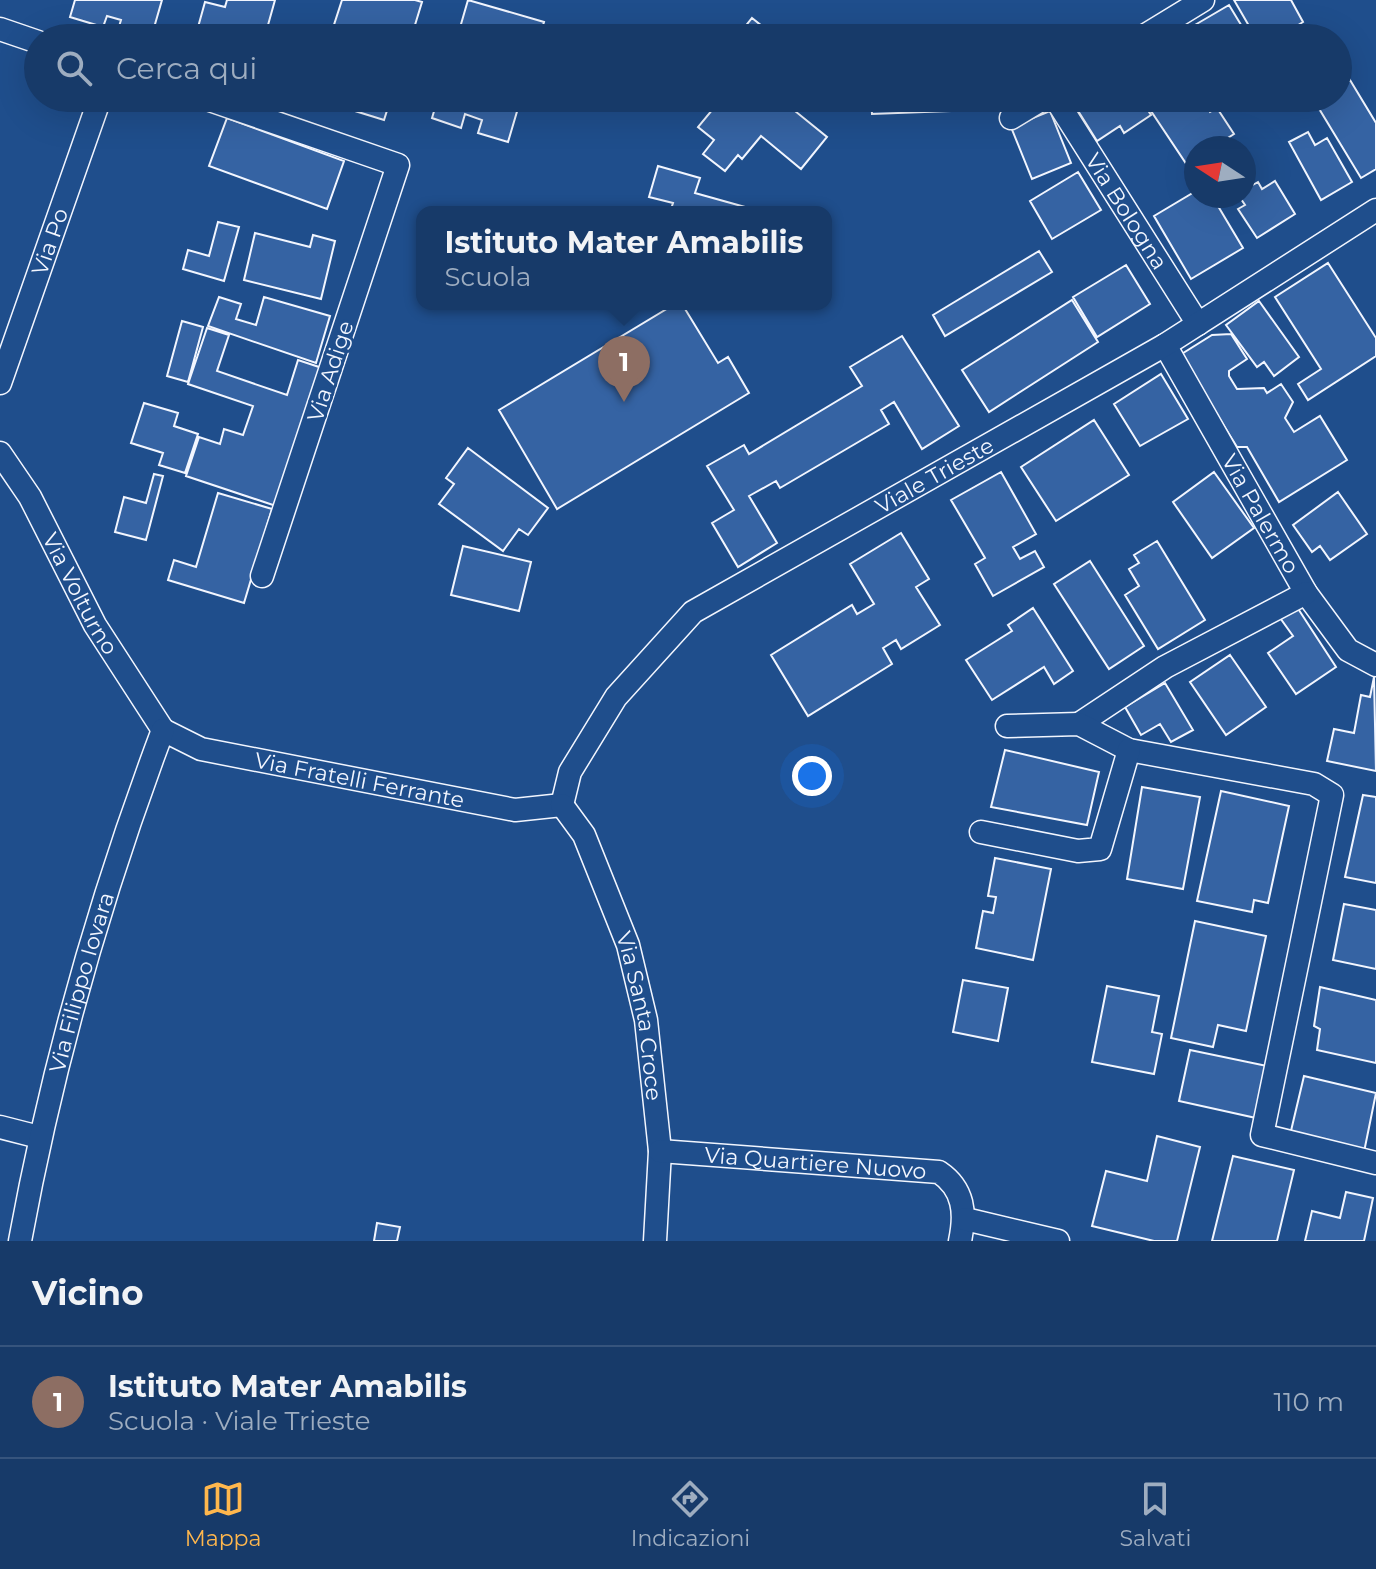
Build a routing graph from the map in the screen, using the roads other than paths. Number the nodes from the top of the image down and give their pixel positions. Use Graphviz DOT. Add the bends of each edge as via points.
graph roads {
  1 [pos="1203,0"];
  2 [pos="1164,24"];
  3 [pos="0,29"];
  4 [pos="24,37"];
  5 [pos="95,112"];
  6 [pos="245,112"];
  7 [pos="1021,112"];
  8 [pos="1064,112"];
  9 [pos="1011,118"];
  10 [pos="1376,210"];
  11 [pos="1198,324"];
  12 [pos="1165,345"];
  13 [pos="0,383"];
  14 [pos="0,453"];
  15 [pos="262,576"];
  16 [pos="1306,593"];
  17 [pos="1376,665"];
  18 [pos="1079,724"];
  19 [pos="1007,726"];
  20 [pos="163,730"];
  21 [pos="1129,750"];
  22 [pos="562,805"];
  23 [pos="981,832"];
  24 [pos="0,1127"];
  25 [pos="39,1137"];
  26 [pos="660,1151"];
  27 [pos="1376,1163"];
  28 [pos="962,1230"];
  29 [pos="20,1241"];
  30 [pos="655,1241"];
  31 [pos="1058,1241"];
  1 -- 2 [label="street"];
  3 -- 4 [label="street"];
  5 -- 13 [label="street, Via Po"];
  6 -- 15 [label="street, Via Adige" via="398,165"];
  7 -- 9 [label="street"];
  8 -- 11 [label="street, Via Bologna"];
  10 -- 11 [label="street, Viale Trieste"];
  11 -- 12 [label="street, Viale Trieste"];
  12 -- 16 [label="street, Via Palermo"];
  12 -- 22 [label="street, Viale Trieste" via="693,612 616,697 570,772"];
  14 -- 20 [label="street, Via Volturno" via="30,497 95,625"];
  16 -- 17 [label="street, Via Palermo" via="1348,650"];
  16 -- 18 [label="street" via="1165,667"];
  18 -- 19 [label="street"];
  18 -- 21 [label="street"];
  20 -- 22 [label="street, Via Fratelli Ferrante" via="201,749 500,807"];
  20 -- 25 [label="street, Via Filippo Iovara" via="86,956"];
  21 -- 23 [label="street" via="1100,849 1078,851"];
  21 -- 27 [label="street" via="1314,784 1332,795 1262,1135"];
  22 -- 26 [label="street, Via Santa Croce" via="584,835 628,945 646,1020"];
  24 -- 25 [label="street"];
  25 -- 29 [label="street, Via Filippo Iovara"];
  26 -- 28 [label="street, Via Quartiere Nuovo" via="939,1172 959,1193"];
  26 -- 30 [label="street, Via Santa Croce"];
  28 -- 31 [label="street"];
}
